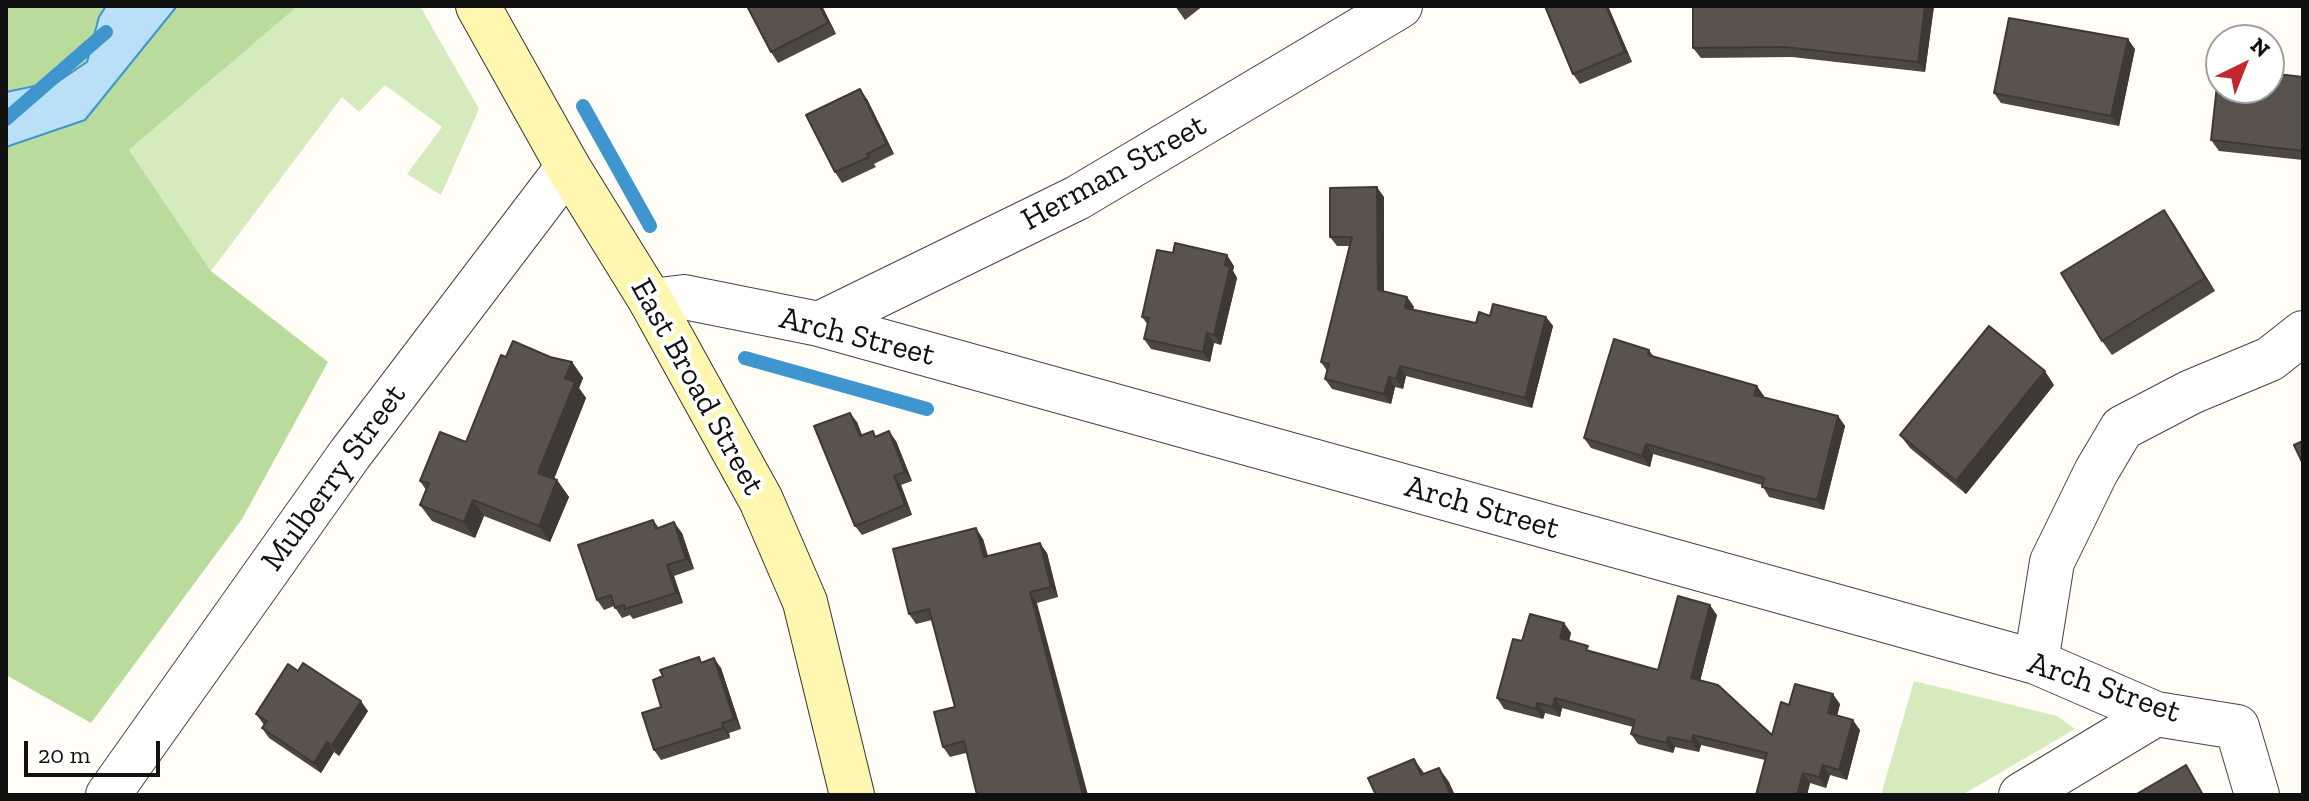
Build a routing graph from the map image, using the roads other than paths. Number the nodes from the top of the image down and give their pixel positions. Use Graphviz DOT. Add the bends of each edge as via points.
graph roads {
  1 [pos="478,6"];
  2 [pos="1400,6"];
  3 [pos="568,167"];
  4 [pos="651,301"];
  5 [pos="819,324"];
  6 [pos="2303,333"];
  7 [pos="2036,662"];
  8 [pos="2156,714"];
  9 [pos="108,795"];
  10 [pos="852,795"];
  11 [pos="2021,795"];
  12 [pos="2257,795"];
  1 -- 3 [label="street, East Broad Street"];
  2 -- 5 [label="street, Herman Street" via="1077,198"];
  3 -- 4 [label="street, East Broad Street"];
  3 -- 9 [label="street, Mulberry Street" via="350,454"];
  4 -- 5 [label="street, Arch Street" via="684,297"];
  4 -- 10 [label="street, East Broad Street" via="761,500 805,602"];
  5 -- 7 [label="street, Arch Street"];
  6 -- 7 [label="street" via="2270,359 2122,428 2052,562"];
  7 -- 8 [label="street, Arch Street"];
  8 -- 11 [label="street"];
  8 -- 12 [label="street, Arch Street" via="2237,727"];
}
